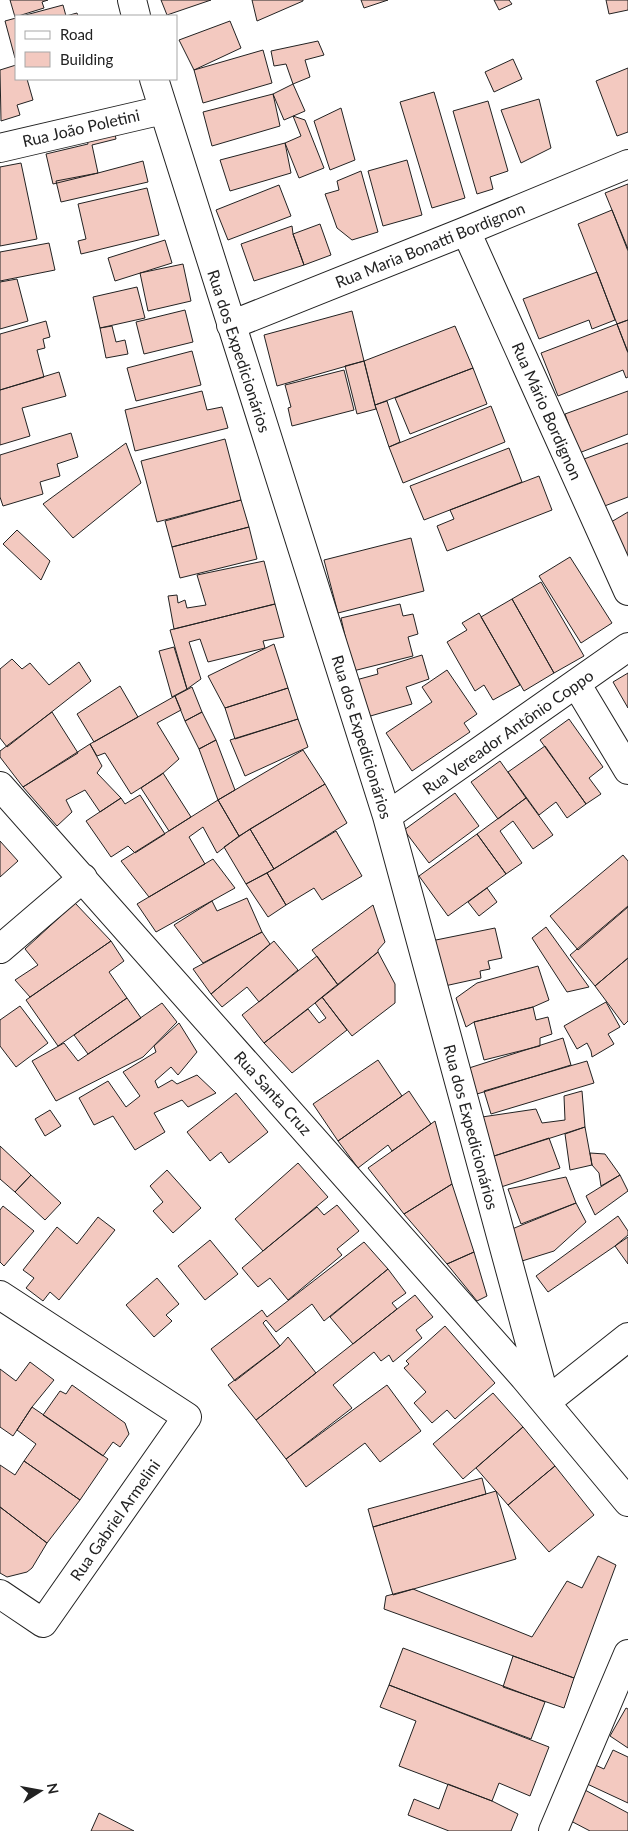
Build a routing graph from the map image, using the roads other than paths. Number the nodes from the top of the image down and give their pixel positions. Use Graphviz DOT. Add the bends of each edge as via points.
graph roads {
  1 [pos="132,0"];
  2 [pos="136,15"];
  3 [pos="154,80"];
  4 [pos="163,110"];
  5 [pos="0,148"];
  6 [pos="628,164"];
  7 [pos="466,231"];
  8 [pos="231,325"];
  9 [pos="628,591"];
  10 [pos="628,648"];
  11 [pos="577,685"];
  12 [pos="628,770"];
  13 [pos="0,786"];
  14 [pos="387,816"];
  15 [pos="83,878"];
  16 [pos="0,949"];
  17 [pos="0,1295"];
  18 [pos="628,1337"];
  19 [pos="546,1402"];
  20 [pos="628,1502"];
  21 [pos="0,1594"];
  22 [pos="628,1654"];
  23 [pos="552,1831"];
  1 -- 2 [label="street"];
  3 -- 4 [label="street, Rua dos Expedicionários"];
  4 -- 5 [label="street, Rua João Poletini"];
  4 -- 8 [label="street, Rua dos Expedicionários"];
  6 -- 7 [label="street, Rua Maria Bonatti Bordignon"];
  7 -- 8 [label="street, Rua Maria Bonatti Bordignon"];
  7 -- 9 [label="street, Rua Mário Bordignon"];
  8 -- 14 [label="street, Rua dos Expedicionários"];
  10 -- 11 [label="street, Rua Vereador Antônio Coppo"];
  11 -- 12 [label="street"];
  11 -- 14 [label="street, Rua Vereador Antônio Coppo"];
  13 -- 15 [label="street, Rua Santa Cruz"];
  14 -- 19 [label="street, Rua dos Expedicionários"];
  15 -- 16 [label="street"];
  15 -- 19 [label="street, Rua Santa Cruz"];
  17 -- 21 [label="street, Rua Gabriel Armelini" via="187,1416 43,1623"];
  18 -- 19 [label="street"];
  19 -- 20 [label="street, Rua Santa Cruz"];
  22 -- 23 [label="street"];
}
